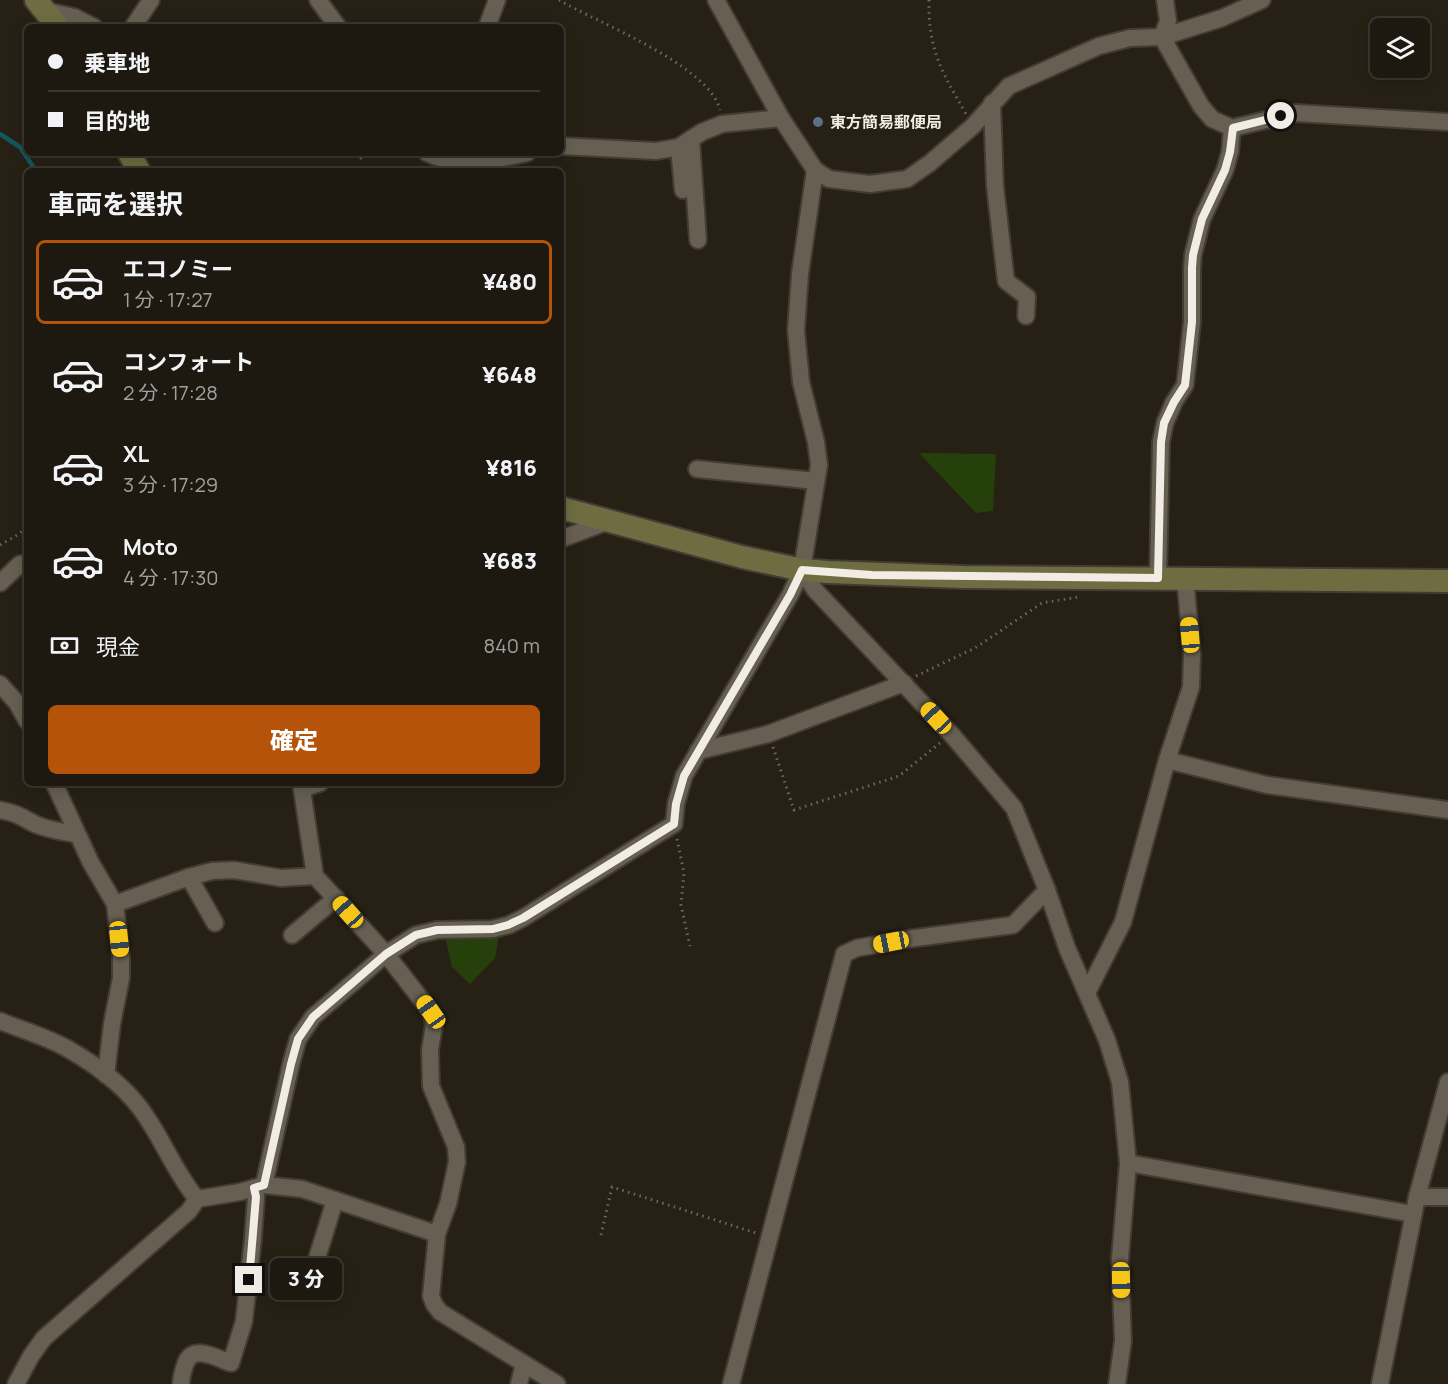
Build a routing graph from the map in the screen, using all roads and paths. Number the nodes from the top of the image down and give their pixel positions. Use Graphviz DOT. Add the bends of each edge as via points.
graph roads {
  1 [pos="151,0"];
  2 [pos="497,0"];
  3 [pos="559,0"];
  4 [pos="716,0"];
  5 [pos="929,0"];
  6 [pos="1166,0"];
  7 [pos="1262,0"];
  8 [pos="320,1"];
  9 [pos="47,13"];
  10 [pos="89,24"];
  11 [pos="135,24"];
  12 [pos="336,24"];
  13 [pos="488,24"];
  14 [pos="1162,37"];
  15 [pos="992,103"];
  16 [pos="781,118"];
  17 [pos="1448,122"];
  18 [pos="722,124"];
  19 [pos="973,126"];
  20 [pos="1233,128"];
  21 [pos="685,143"];
  22 [pos="564,146"];
  23 [pos="434,156"];
  24 [pos="516,156"];
  25 [pos="497,161"];
  26 [pos="814,170"];
  27 [pos="693,241"];
  28 [pos="1026,316"];
  29 [pos="697,469"];
  30 [pos="816,481"];
  31 [pos="564,509"];
  32 [pos="609,522"];
  33 [pos="24,530"];
  34 [pos="564,538"];
  35 [pos="0,546"];
  36 [pos="24,564"];
  37 [pos="802,570"];
  38 [pos="1158,578"];
  39 [pos="1185,579"];
  40 [pos="1448,581"];
  41 [pos="0,583"];
  42 [pos="1086,596"];
  43 [pos="904,683"];
  44 [pos="0,684"];
  45 [pos="24,716"];
  46 [pos="768,734"];
  47 [pos="952,735"];
  48 [pos="698,751"];
  49 [pos="1167,760"];
  50 [pos="55,786"];
  51 [pos="302,786"];
  52 [pos="0,810"];
  53 [pos="1448,810"];
  54 [pos="674,824"];
  55 [pos="77,834"];
  56 [pos="315,876"];
  57 [pos="189,877"];
  58 [pos="1047,890"];
  59 [pos="336,898"];
  60 [pos="115,904"];
  61 [pos="215,923"];
  62 [pos="292,936"];
  63 [pos="690,946"];
  64 [pos="386,954"];
  65 [pos="1087,993"];
  66 [pos="0,1021"];
  67 [pos="106,1076"];
  68 [pos="1448,1082"];
  69 [pos="1128,1163"];
  70 [pos="259,1186"];
  71 [pos="1417,1197"];
  72 [pos="1448,1197"];
  73 [pos="198,1198"];
  74 [pos="335,1200"];
  75 [pos="1413,1214"];
  76 [pos="437,1234"];
  77 [pos="601,1235"];
  78 [pos="770,1238"];
  79 [pos="309,1284"];
  80 [pos="524,1365"];
  81 [pos="16,1384"];
  82 [pos="181,1384"];
  83 [pos="519,1384"];
  84 [pos="557,1384"];
  85 [pos="731,1384"];
  86 [pos="1118,1384"];
  87 [pos="1380,1384"];
  1 -- 11 [label="street"];
  2 -- 13 [label="street"];
  3 -- 18 [label="path" via="667,57 701,82 716,98"];
  4 -- 16 [label="street"];
  5 -- 19 [label="path" via="928,26 934,52"];
  6 -- 14 [label="street" via="1167,21"];
  7 -- 14 [label="street" via="1222,18"];
  8 -- 12 [label="street"];
  9 -- 10 [label="street" via="74,16"];
  14 -- 15 [label="street" via="1130,38 1099,46 1009,86"];
  14 -- 20 [label="street" via="1201,106 1212,119"];
  15 -- 19 [label="street"];
  15 -- 28 [label="street" via="995,186 1006,280 1027,297"];
  16 -- 18 [label="street"];
  16 -- 26 [label="street"];
  17 -- 20 [label="street" via="1296,113"];
  18 -- 21 [label="street"];
  19 -- 26 [label="street" via="907,179 870,184 829,179"];
  20 -- 38 [label="street" via="1227,161 1202,219 1193,255 1192,322 1185,385 1164,423"];
  21 -- 22 [label="street" via="656,151"];
  21 -- 27 [label="street"];
  23 -- 25 [label="street"];
  24 -- 25 [label="street"];
  26 -- 30 [label="street" via="796,330 801,382 816,441"];
  29 -- 30 [label="street"];
  30 -- 37 [label="street"];
  31 -- 32 [label="street"];
  32 -- 34 [label="street"];
  32 -- 37 [label="street"];
  33 -- 35 [label="path"];
  36 -- 41 [label="street"];
  37 -- 38 [label="street" via="872,575"];
  37 -- 43 [label="street" via="815,590"];
  37 -- 48 [label="street"];
  38 -- 39 [label="street"];
  39 -- 40 [label="street"];
  39 -- 49 [label="street" via="1191,687"];
  42 -- 43 [label="path" via="1042,603 975,648"];
  43 -- 46 [label="street"];
  43 -- 47 [label="street"];
  44 -- 45 [label="street"];
  46 -- 47 [label="path" via="794,810 899,776"];
  46 -- 48 [label="street"];
  47 -- 58 [label="street" via="1014,808"];
  48 -- 54 [label="street" via="684,776"];
  49 -- 53 [label="street" via="1267,785"];
  49 -- 65 [label="street" via="1123,922"];
  50 -- 55 [label="street"];
  51 -- 56 [label="street"];
  52 -- 55 [label="street" via="17,813 52,830"];
  54 -- 63 [label="path" via="683,862 681,905"];
  54 -- 64 [label="street" via="508,925 437,930 416,935"];
  55 -- 60 [label="street"];
  56 -- 57 [label="street" via="282,878 234,870"];
  56 -- 59 [label="street"];
  57 -- 60 [label="street"];
  57 -- 61 [label="street"];
  58 -- 65 [label="street"];
  58 -- 78 [label="street" via="1013,925 908,939 844,954"];
  59 -- 62 [label="street"];
  59 -- 64 [label="street"];
  60 -- 67 [label="street" via="121,978"];
  64 -- 70 [label="street" via="313,1017 298,1039"];
  64 -- 76 [label="street" via="431,1012 434,1025 431,1086 456,1147 456,1173"];
  65 -- 69 [label="street" via="1120,1082"];
  66 -- 67 [label="street" via="67,1049"];
  67 -- 73 [label="street" via="138,1105 177,1172"];
  68 -- 71 [label="street"];
  69 -- 75 [label="street"];
  69 -- 86 [label="street" via="1120,1259 1123,1341"];
  70 -- 73 [label="street"];
  70 -- 74 [label="street" via="302,1189"];
  70 -- 82 [label="street" via="244,1321 231,1363 199,1352 193,1354 187,1358"];
  71 -- 72 [label="street"];
  71 -- 75 [label="street"];
  73 -- 81 [label="street" via="189,1211 44,1338"];
  74 -- 76 [label="street"];
  74 -- 79 [label="street"];
  75 -- 87 [label="street"];
  76 -- 80 [label="street" via="431,1296 434,1305"];
  77 -- 78 [label="path" via="612,1187"];
  78 -- 85 [label="street"];
  80 -- 83 [label="street"];
  80 -- 84 [label="street"];
}
